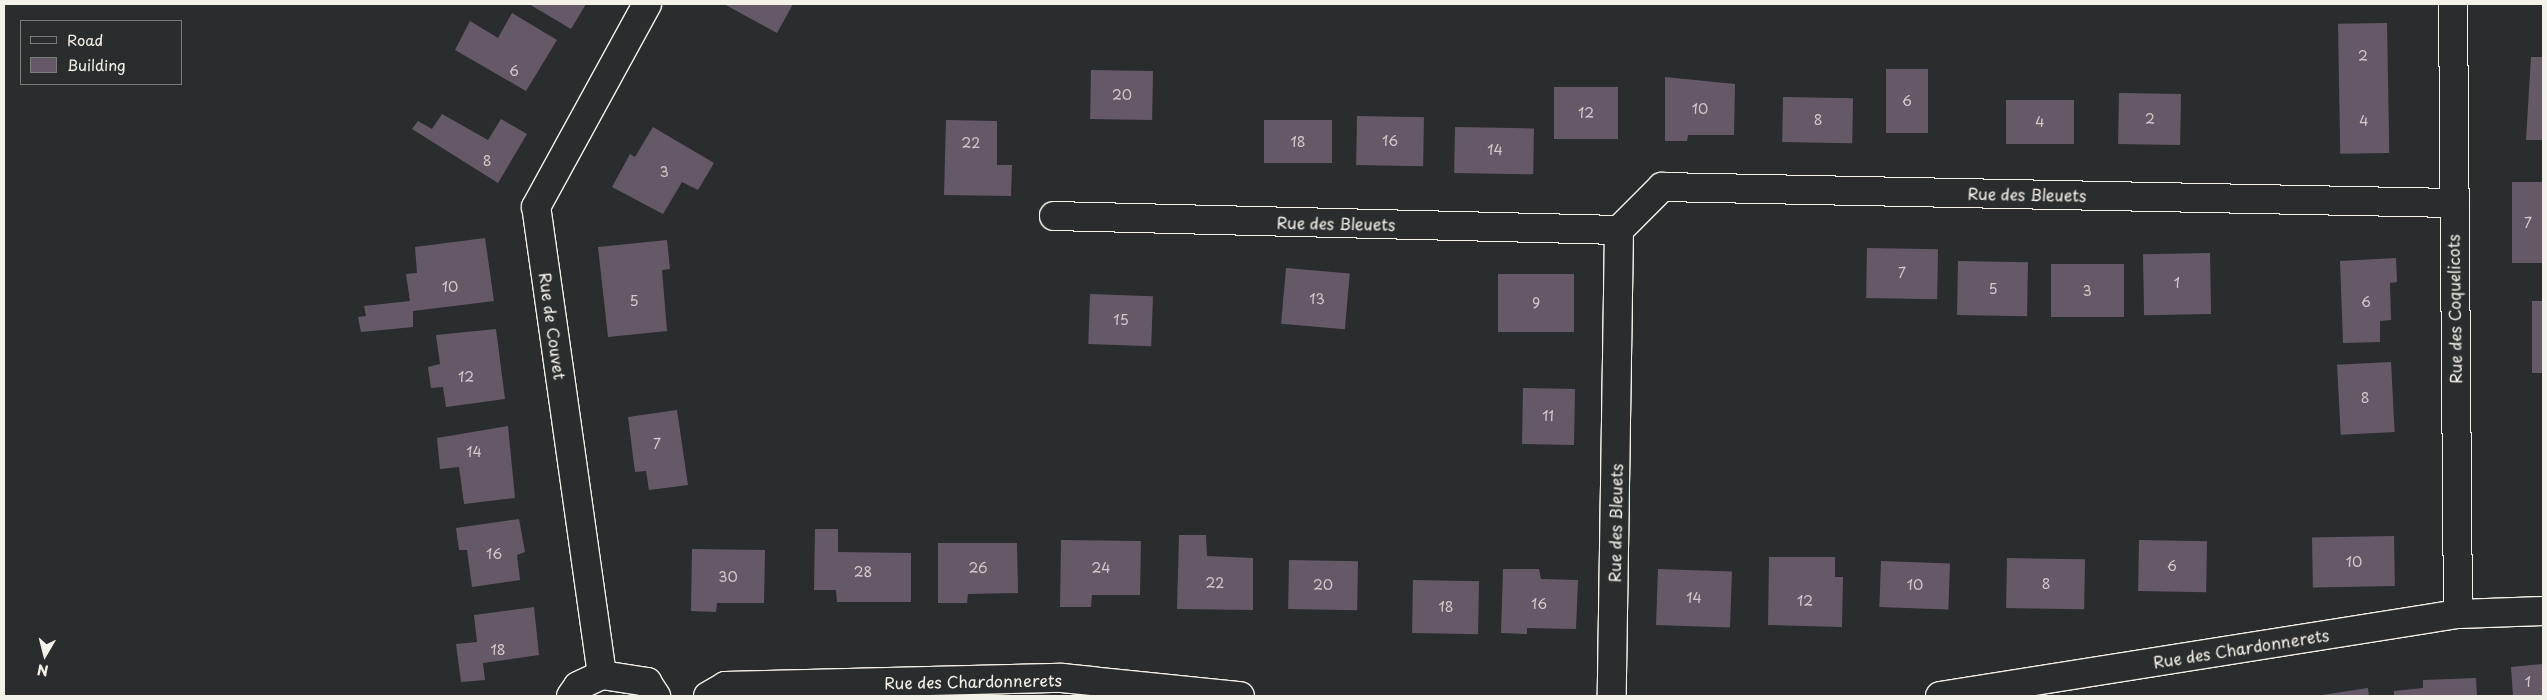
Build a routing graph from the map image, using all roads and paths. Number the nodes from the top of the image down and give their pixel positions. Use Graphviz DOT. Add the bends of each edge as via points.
graph roads {
  1 [pos="647,4"];
  2 [pos="2453,4"];
  3 [pos="2453,202"];
  4 [pos="1054,216"];
  5 [pos="1618,230"];
  6 [pos="2543,611"];
  7 [pos="2458,614"];
  8 [pos="602,675"];
  9 [pos="571,696"];
  10 [pos="656,696"];
  11 [pos="708,696"];
  12 [pos="1240,696"];
  13 [pos="1612,696"];
  14 [pos="1940,696"];
  1 -- 8 [label="street, Rue de Couvet" via="536,207"];
  2 -- 3 [label="street, Rue des Coquelicots"];
  3 -- 5 [label="street, Rue des Bleuets" via="1662,187"];
  3 -- 7 [label="street, Rue des Coquelicots"];
  4 -- 5 [label="street, Rue des Bleuets"];
  5 -- 13 [label="street, Rue des Bleuets"];
  6 -- 7 [label="street, Rue des Chardonnerets"];
  7 -- 14 [label="street, Rue des Chardonnerets"];
  8 -- 9 [label="street" via="578,686"];
  8 -- 10 [label="street" via="647,682"];
  11 -- 12 [label="street, Rue des Chardonnerets" via="725,686 1062,678"];
}
